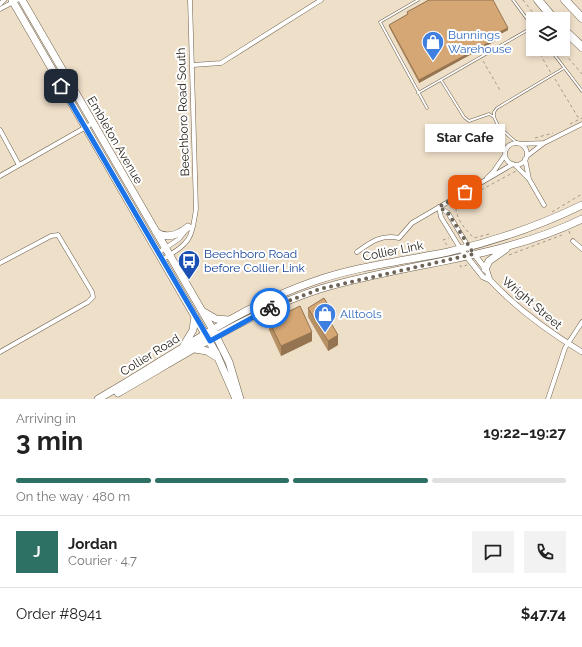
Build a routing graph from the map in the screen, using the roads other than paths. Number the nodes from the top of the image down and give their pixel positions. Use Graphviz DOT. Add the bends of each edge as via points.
graph roads {
  1 [pos="4,0"];
  2 [pos="22,0"];
  3 [pos="190,0"];
  4 [pos="321,0"];
  5 [pos="418,0"];
  6 [pos="513,0"];
  7 [pos="538,0"];
  8 [pos="565,0"];
  9 [pos="14,1"];
  10 [pos="0,4"];
  11 [pos="0,9"];
  12 [pos="548,12"];
  13 [pos="526,18"];
  14 [pos="582,18"];
  15 [pos="39,29"];
  16 [pos="526,31"];
  17 [pos="570,36"];
  18 [pos="582,47"];
  19 [pos="41,51"];
  20 [pos="555,56"];
  21 [pos="193,65"];
  22 [pos="564,68"];
  23 [pos="441,80"];
  24 [pos="582,91"];
  25 [pos="418,93"];
  26 [pos="427,108"];
  27 [pos="494,117"];
  28 [pos="93,123"];
  29 [pos="582,124"];
  30 [pos="85,127"];
  31 [pos="500,128"];
  32 [pos="0,130"];
  33 [pos="544,143"];
  34 [pos="519,144"];
  35 [pos="505,153"];
  36 [pos="526,158"];
  37 [pos="514,164"];
  38 [pos="19,165"];
  39 [pos="0,176"];
  40 [pos="529,179"];
  41 [pos="484,181"];
  42 [pos="134,194"];
  43 [pos="544,204"];
  44 [pos="582,205"];
  45 [pos="439,207"];
  46 [pos="135,215"];
  47 [pos="582,219"];
  48 [pos="191,225"];
  49 [pos="156,232"];
  50 [pos="572,242"];
  51 [pos="513,244"];
  52 [pos="464,247"];
  53 [pos="582,249"];
  54 [pos="168,252"];
  55 [pos="357,252"];
  56 [pos="474,254"];
  57 [pos="160,256"];
  58 [pos="466,256"];
  59 [pos="0,263"];
  60 [pos="485,269"];
  61 [pos="490,280"];
  62 [pos="202,311"];
  63 [pos="195,315"];
  64 [pos="229,320"];
  65 [pos="582,322"];
  66 [pos="213,330"];
  67 [pos="206,334"];
  68 [pos="217,337"];
  69 [pos="210,341"];
  70 [pos="568,343"];
  71 [pos="183,347"];
  72 [pos="195,349"];
  73 [pos="0,352"];
  74 [pos="582,352"];
  75 [pos="220,359"];
  76 [pos="98,399"];
  77 [pos="108,399"];
  78 [pos="236,399"];
  79 [pos="240,399"];
  80 [pos="548,399"];
  1 -- 10 [label="street"];
  2 -- 15 [label="main road, Embleton Avenue"];
  3 -- 21 [label="street, Beechboro Road South"];
  4 -- 21 [label="street" via="221,63"];
  5 -- 25 [label="lane" via="380,22"];
  6 -- 13 [label="lane"];
  7 -- 12 [label="highway"];
  8 -- 14 [label="highway"];
  9 -- 11 [label="street"];
  9 -- 19 [label="main road, Embleton Avenue"];
  15 -- 19 [label="main road" via="37,35"];
  15 -- 28 [label="main road, Embleton Avenue"];
  16 -- 23 [label="lane"];
  17 -- 18 [label="highway"];
  19 -- 30 [label="main road, Embleton Avenue"];
  20 -- 22 [label="lane"];
  21 -- 48 [label="street, Beechboro Road South" via="196,202"];
  22 -- 24 [label="lane"];
  22 -- 27 [label="lane" via="497,108"];
  23 -- 25 [label="lane"];
  23 -- 27 [label="lane" via="464,117 469,120 489,114"];
  25 -- 26 [label="lane"];
  27 -- 31 [label="lane"];
  28 -- 30 [label="street"];
  28 -- 42 [label="main road, Embleton Avenue"];
  29 -- 33 [label="street"];
  30 -- 38 [label="street"];
  30 -- 46 [label="main road, Embleton Avenue"];
  31 -- 34 [label="lane"];
  31 -- 35 [label="lane"];
  32 -- 38 [label="street"];
  33 -- 34 [label="street"];
  33 -- 36 [label="street"];
  34 -- 35 [label="street" via="510,145"];
  34 -- 36 [label="street" via="525,149"];
  35 -- 37 [label="street" via="507,161"];
  35 -- 41 [label="street"];
  36 -- 37 [label="street" via="520,164"];
  36 -- 40 [label="street"];
  37 -- 40 [label="street"];
  37 -- 41 [label="street"];
  38 -- 39 [label="street"];
  40 -- 43 [label="street"];
  41 -- 45 [label="street"];
  42 -- 46 [label="main road" via="131,198"];
  42 -- 49 [label="main road, Embleton Avenue"];
  44 -- 52 [label="main road, Collier Link" via="500,239"];
  45 -- 52 [label="street, Wright Street" via="441,218"];
  45 -- 52 [label="street, Wright Street" via="448,213"];
  45 -- 55 [label="street" via="412,223 399,238 377,238"];
  46 -- 57 [label="main road, Embleton Avenue"];
  47 -- 51 [label="main road, Collier Link"];
  48 -- 49 [label="main road" via="168,237"];
  48 -- 54 [label="street, Beechboro Road South"];
  48 -- 54 [label="street, Beechboro Road South" via="194,230 190,238 183,246"];
  49 -- 54 [label="main road, Embleton Avenue"];
  50 -- 53 [label="street"];
  51 -- 56 [label="main road, Collier Link"];
  51 -- 60 [label="main road" via="493,257"];
  52 -- 56 [label="street, Wright Street"];
  52 -- 58 [label="street, Wright Street"];
  52 -- 64 [label="main road, Collier Link" via="317,280 277,295"];
  54 -- 57 [label="street, Beechboro Road South"];
  54 -- 57 [label="street, Beechboro Road South"];
  54 -- 62 [label="main road"];
  56 -- 58 [label="main road, Collier Link"];
  56 -- 60 [label="street, Wright Street"];
  57 -- 63 [label="main road"];
  58 -- 61 [label="street, Wright Street" via="483,277"];
  58 -- 68 [label="main road, Collier Link" via="320,289 266,310"];
  59 -- 73 [label="street" via="51,236 58,235 93,297"];
  60 -- 61 [label="street, Wright Street"];
  61 -- 70 [label="street, Wright Street" via="529,316"];
  62 -- 64 [label="main road" via="216,319"];
  62 -- 66 [label="main road"];
  63 -- 67 [label="main road"];
  63 -- 71 [label="main road" via="193,330"];
  64 -- 66 [label="main road, Collier Link"];
  65 -- 70 [label="street"];
  66 -- 67 [label="main road, Collier Road"];
  66 -- 68 [label="main road"];
  67 -- 69 [label="main road"];
  67 -- 71 [label="main road, Collier Road"];
  68 -- 69 [label="main road, Collier Road"];
  68 -- 79 [label="main road" via="229,362"];
  69 -- 72 [label="main road, Collier Road"];
  69 -- 75 [label="main road"];
  70 -- 74 [label="street, Wright Street"];
  70 -- 80 [label="street"];
  71 -- 76 [label="main road, Collier Road"];
  72 -- 75 [label="main road" via="207,351"];
  72 -- 77 [label="main road, Collier Road"];
  75 -- 78 [label="main road"];
}
